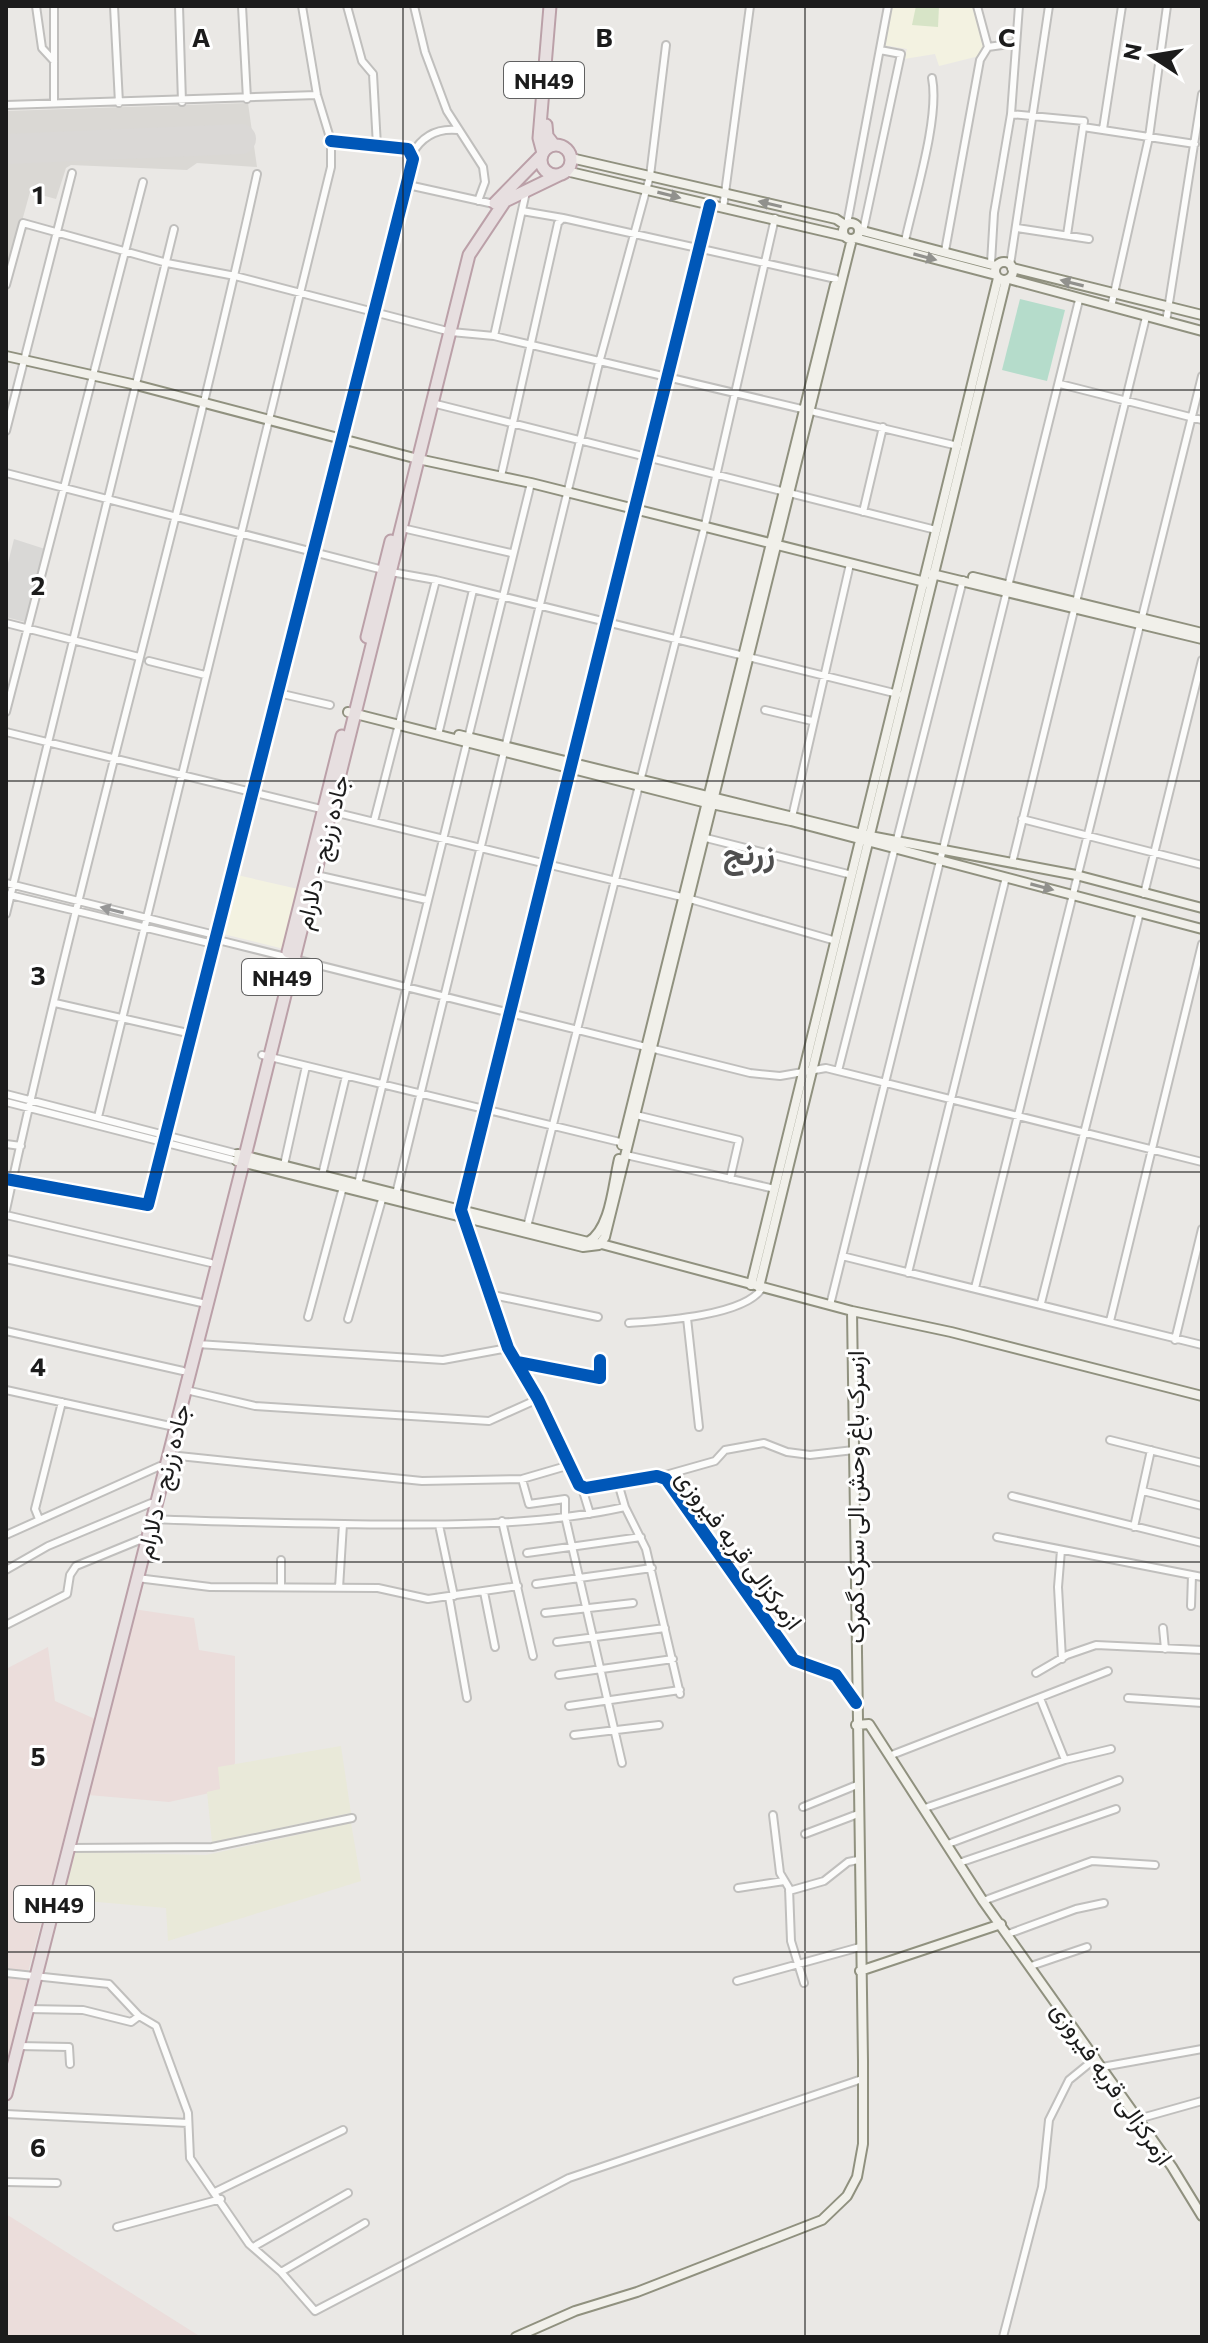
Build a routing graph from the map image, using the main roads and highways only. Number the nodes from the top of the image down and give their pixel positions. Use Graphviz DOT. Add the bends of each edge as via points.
graph roads {
  1 [pos="552,6"];
  2 [pos="554,145"];
  3 [pos="542,154"];
  4 [pos="571,158"];
  5 [pos="564,172"];
  6 [pos="846,224"];
  7 [pos="853,235"];
  8 [pos="1011,266"];
  9 [pos="999,273"];
  10 [pos="833,306"];
  11 [pos="1202,315"];
  12 [pos="447,331"];
  13 [pos="1202,331"];
  14 [pos="6,356"];
  15 [pos="961,447"];
  16 [pos="415,459"];
  17 [pos="774,546"];
  18 [pos="387,571"];
  19 [pos="931,575"];
  20 [pos="1006,589"];
  21 [pos="1140,621"];
  22 [pos="1202,633"];
  23 [pos="1202,639"];
  24 [pos="353,710"];
  25 [pos="711,801"];
  26 [pos="328,812"];
  27 [pos="866,838"];
  28 [pos="895,846"];
  29 [pos="687,898"];
  30 [pos="1202,908"];
  31 [pos="1202,929"];
  32 [pos="290,960"];
  33 [pos="650,1048"];
  34 [pos="807,1071"];
  35 [pos="626,1143"];
  36 [pos="241,1158"];
  37 [pos="463,1214"];
  38 [pos="595,1243"];
  39 [pos="757,1287"];
  40 [pos="852,1311"];
  41 [pos="1202,1396"];
  42 [pos="856,1703"];
  43 [pos="101,1713"];
  44 [pos="856,1725"];
  45 [pos="1001,1924"];
  46 [pos="860,1971"];
  47 [pos="6,2094"];
  48 [pos="1202,2216"];
  49 [pos="516,2337"];
  1 -- 2 [label="highway, NH49" via="545,131"];
  1 -- 3 [label="highway, NH49" via="539,138"];
  2 -- 3 [label="highway, NH49"];
  2 -- 4 [label="highway" via="567,149"];
  3 -- 5 [label="highway" via="546,171"];
  3 -- 12 [label="highway, جاده زرنج - دلارام / NH49" via="494,204 463,255"];
  4 -- 5 [label="highway"];
  6 -- 4 [label="main road, one-way"];
  5 -- 7 [label="main road, one-way"];
  5 -- 12 [label="highway, جاده زرنج - دلارام / NH49" via="505,201 474,245"];
  6 -- 7 [label="main road"];
  6 -- 7 [label="main road" via="855,223"];
  7 -- 9 [label="main road, one-way"];
  7 -- 9 [label="main road" via="945,251"];
  7 -- 10 [label="main road"];
  7 -- 10 [label="main road" via="836,279"];
  8 -- 9 [label="main road"];
  8 -- 9 [label="main road" via="1003,262"];
  11 -- 8 [label="main road, one-way"];
  9 -- 13 [label="main road"];
  9 -- 15 [label="main road"];
  10 -- 17 [label="main road"];
  12 -- 16 [label="highway, جاده زرنج - دلارام / NH49"];
  12 -- 16 [label="highway, جاده زرنج - دلارام / NH49"];
  14 -- 16 [label="main road"];
  15 -- 19 [label="main road"];
  15 -- 19 [label="main road" via="936,530"];
  16 -- 17 [label="main road"];
  16 -- 18 [label="highway, جاده زرنج - دلارام / NH49"];
  16 -- 18 [label="highway, جاده زرنج - دلارام / NH49" via="402,528"];
  17 -- 19 [label="main road"];
  17 -- 25 [label="main road"];
  18 -- 24 [label="highway, جاده زرنج - دلارام / NH49"];
  19 -- 20 [label="main road"];
  19 -- 20 [label="main road"];
  19 -- 27 [label="main road"];
  19 -- 27 [label="main road"];
  20 -- 21 [label="main road"];
  21 -- 22 [label="main road"];
  21 -- 23 [label="main road"];
  24 -- 25 [label="main road"];
  24 -- 26 [label="highway, جاده زرنج - دلارام / NH49"];
  25 -- 27 [label="main road"];
  25 -- 29 [label="main road"];
  25 -- 29 [label="main road" via="706,838"];
  26 -- 32 [label="highway, جاده زرنج - دلارام / NH49"];
  26 -- 32 [label="highway, جاده زرنج - دلارام / NH49" via="316,875"];
  27 -- 28 [label="main road"];
  27 -- 34 [label="main road"];
  27 -- 34 [label="main road" via="852,875"];
  28 -- 30 [label="main road" via="942,848 1076,875"];
  28 -- 31 [label="main road, one-way"];
  29 -- 33 [label="main road"];
  32 -- 36 [label="highway, جاده زرنج - دلارام / NH49"];
  33 -- 35 [label="main road"];
  33 -- 35 [label="main road"];
  34 -- 39 [label="main road"];
  34 -- 39 [label="main road" via="775,1189"];
  35 -- 38 [label="main road"];
  35 -- 38 [label="main road" via="609,1225"];
  36 -- 37 [label="main road"];
  36 -- 37 [label="main road"];
  36 -- 43 [label="highway, جاده زرنج - دلارام / NH49"];
  36 -- 43 [label="highway, جاده زرنج - دلارام / NH49" via="183,1371"];
  37 -- 38 [label="main road"];
  37 -- 38 [label="main road" via="583,1247"];
  37 -- 42 [label="main road, ازمرکزالی قریه فیروزی" via="508,1348 582,1488 662,1476 794,1660 836,1675"];
  38 -- 39 [label="main road"];
  39 -- 40 [label="main road"];
  40 -- 41 [label="main road"];
  40 -- 42 [label="main road, ازسرک باغ وحش الی سرک گمرک"];
  42 -- 44 [label="main road, ازسرک باغ وحش الی سرک گمرک"];
  43 -- 47 [label="highway, جاده زرنج - دلارام / NH49"];
  44 -- 45 [label="main road, ازمرکزالی قریه فیروزی" via="869,1724"];
  44 -- 46 [label="main road, ازسرک باغ وحش الی سرک گمرک"];
  45 -- 46 [label="main road"];
  45 -- 48 [label="main road, ازمرکزالی قریه فیروزی"];
  46 -- 49 [label="main road, ازسرک باغ وحش الی سرک گمرک" via="863,2144 847,2196 822,2220"];
}
